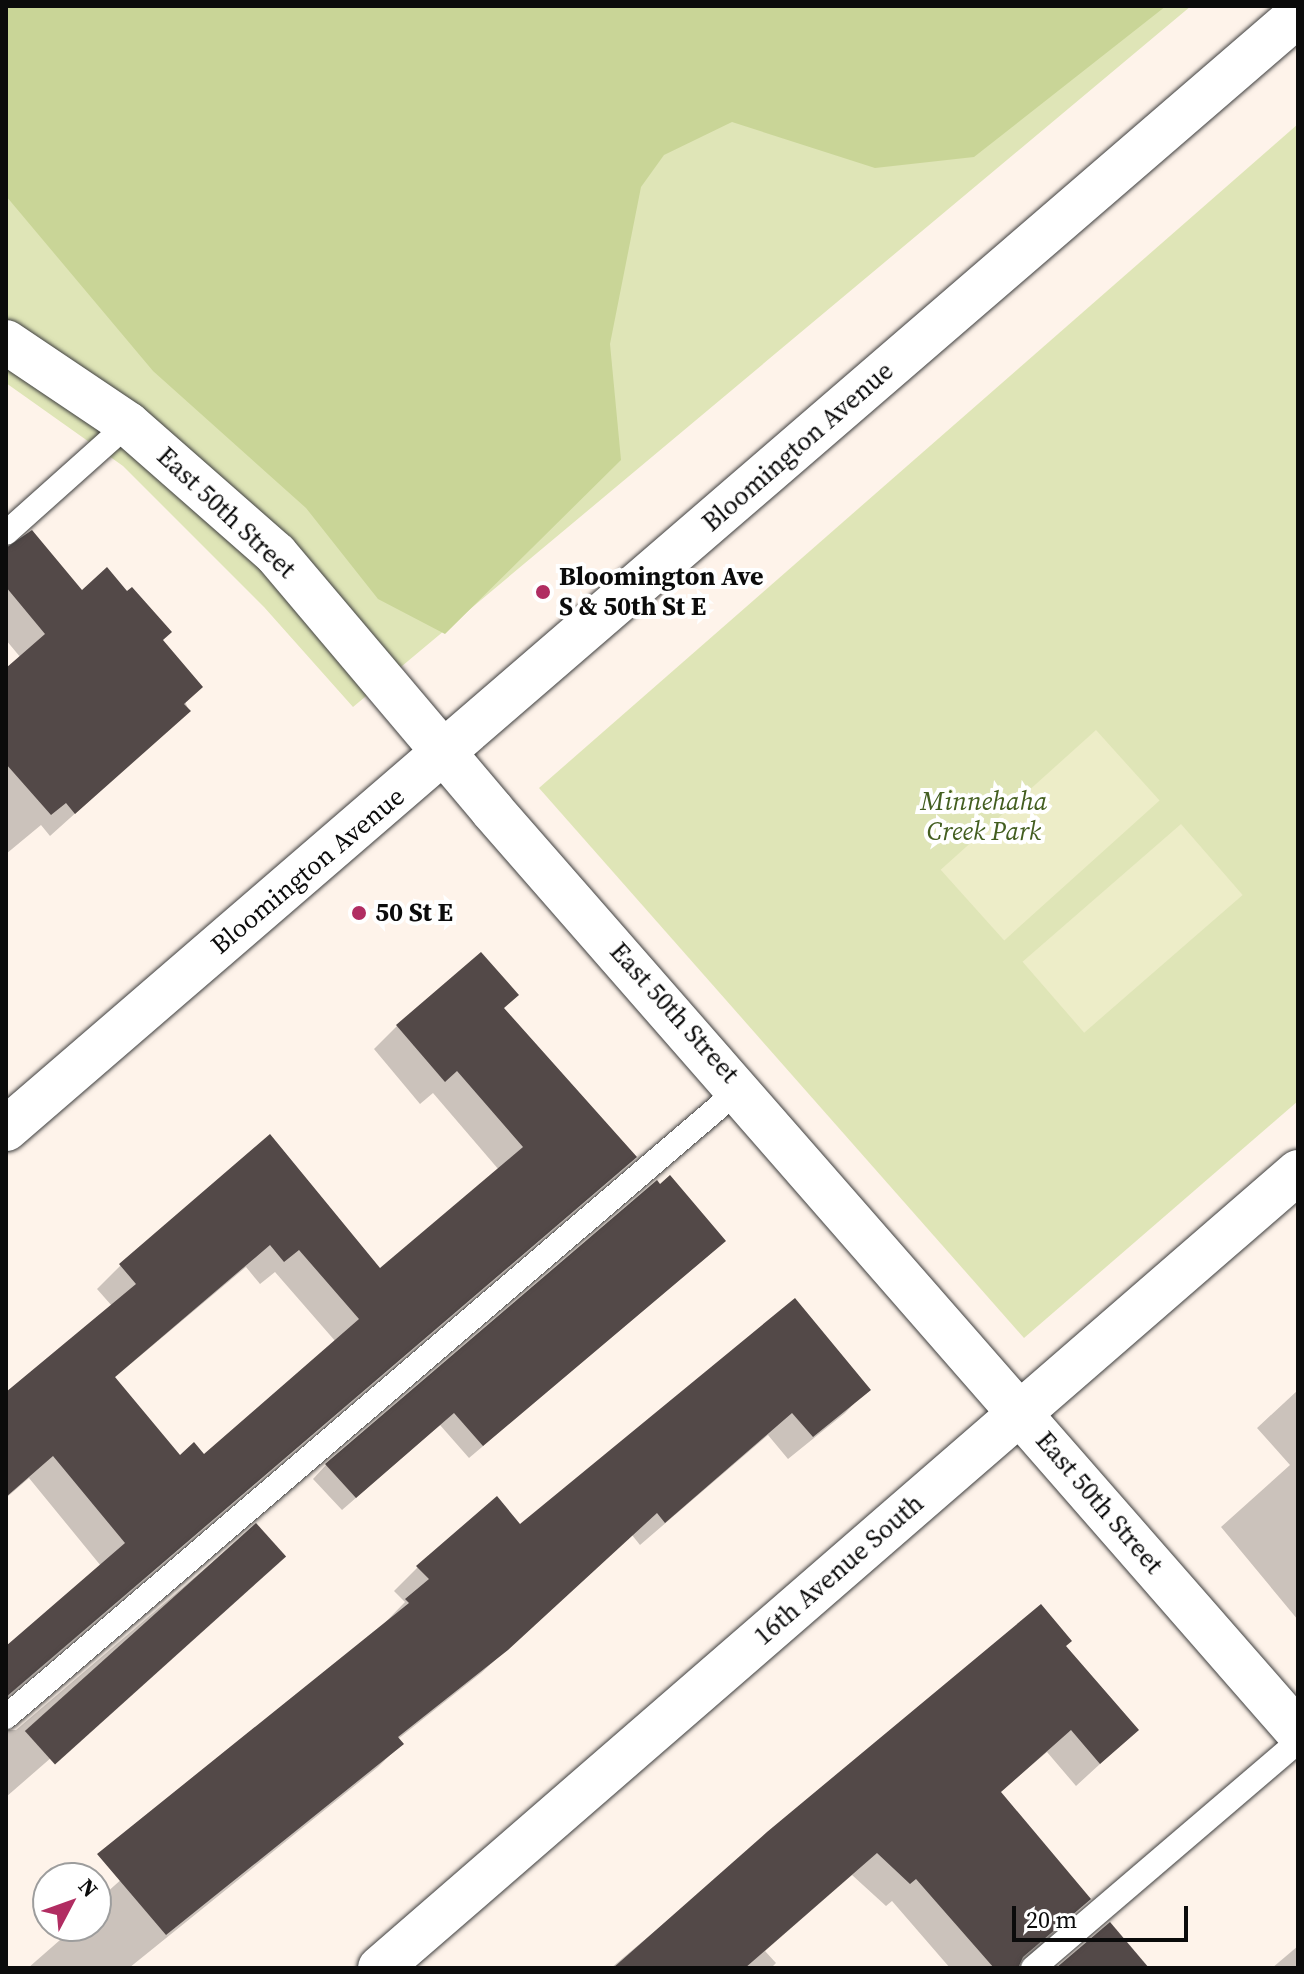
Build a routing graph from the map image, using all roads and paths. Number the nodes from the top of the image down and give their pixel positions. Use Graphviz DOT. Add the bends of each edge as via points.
graph roads {
  1 [pos="1298,15"];
  2 [pos="6,342"];
  3 [pos="128,424"];
  4 [pos="6,533"];
  5 [pos="445,753"];
  6 [pos="741,1088"];
  7 [pos="6,1129"];
  8 [pos="1298,1172"];
  9 [pos="1021,1413"];
  10 [pos="6,1717"];
  11 [pos="1298,1732"];
  12 [pos="1298,1742"];
  13 [pos="380,1968"];
  14 [pos="1033,1968"];
  1 -- 5 [label="street, Bloomington Avenue"];
  2 -- 3 [label="street, East 50th Street"];
  3 -- 4 [label="lane"];
  3 -- 5 [label="street, East 50th Street" via="276,554"];
  5 -- 6 [label="street, East 50th Street"];
  5 -- 7 [label="street, Bloomington Avenue"];
  6 -- 9 [label="street, East 50th Street"];
  6 -- 10 [label="lane"];
  8 -- 9 [label="street, 16th Avenue South"];
  9 -- 11 [label="street, East 50th Street"];
  9 -- 13 [label="street, 16th Avenue South"];
  12 -- 14 [label="lane"];
}
